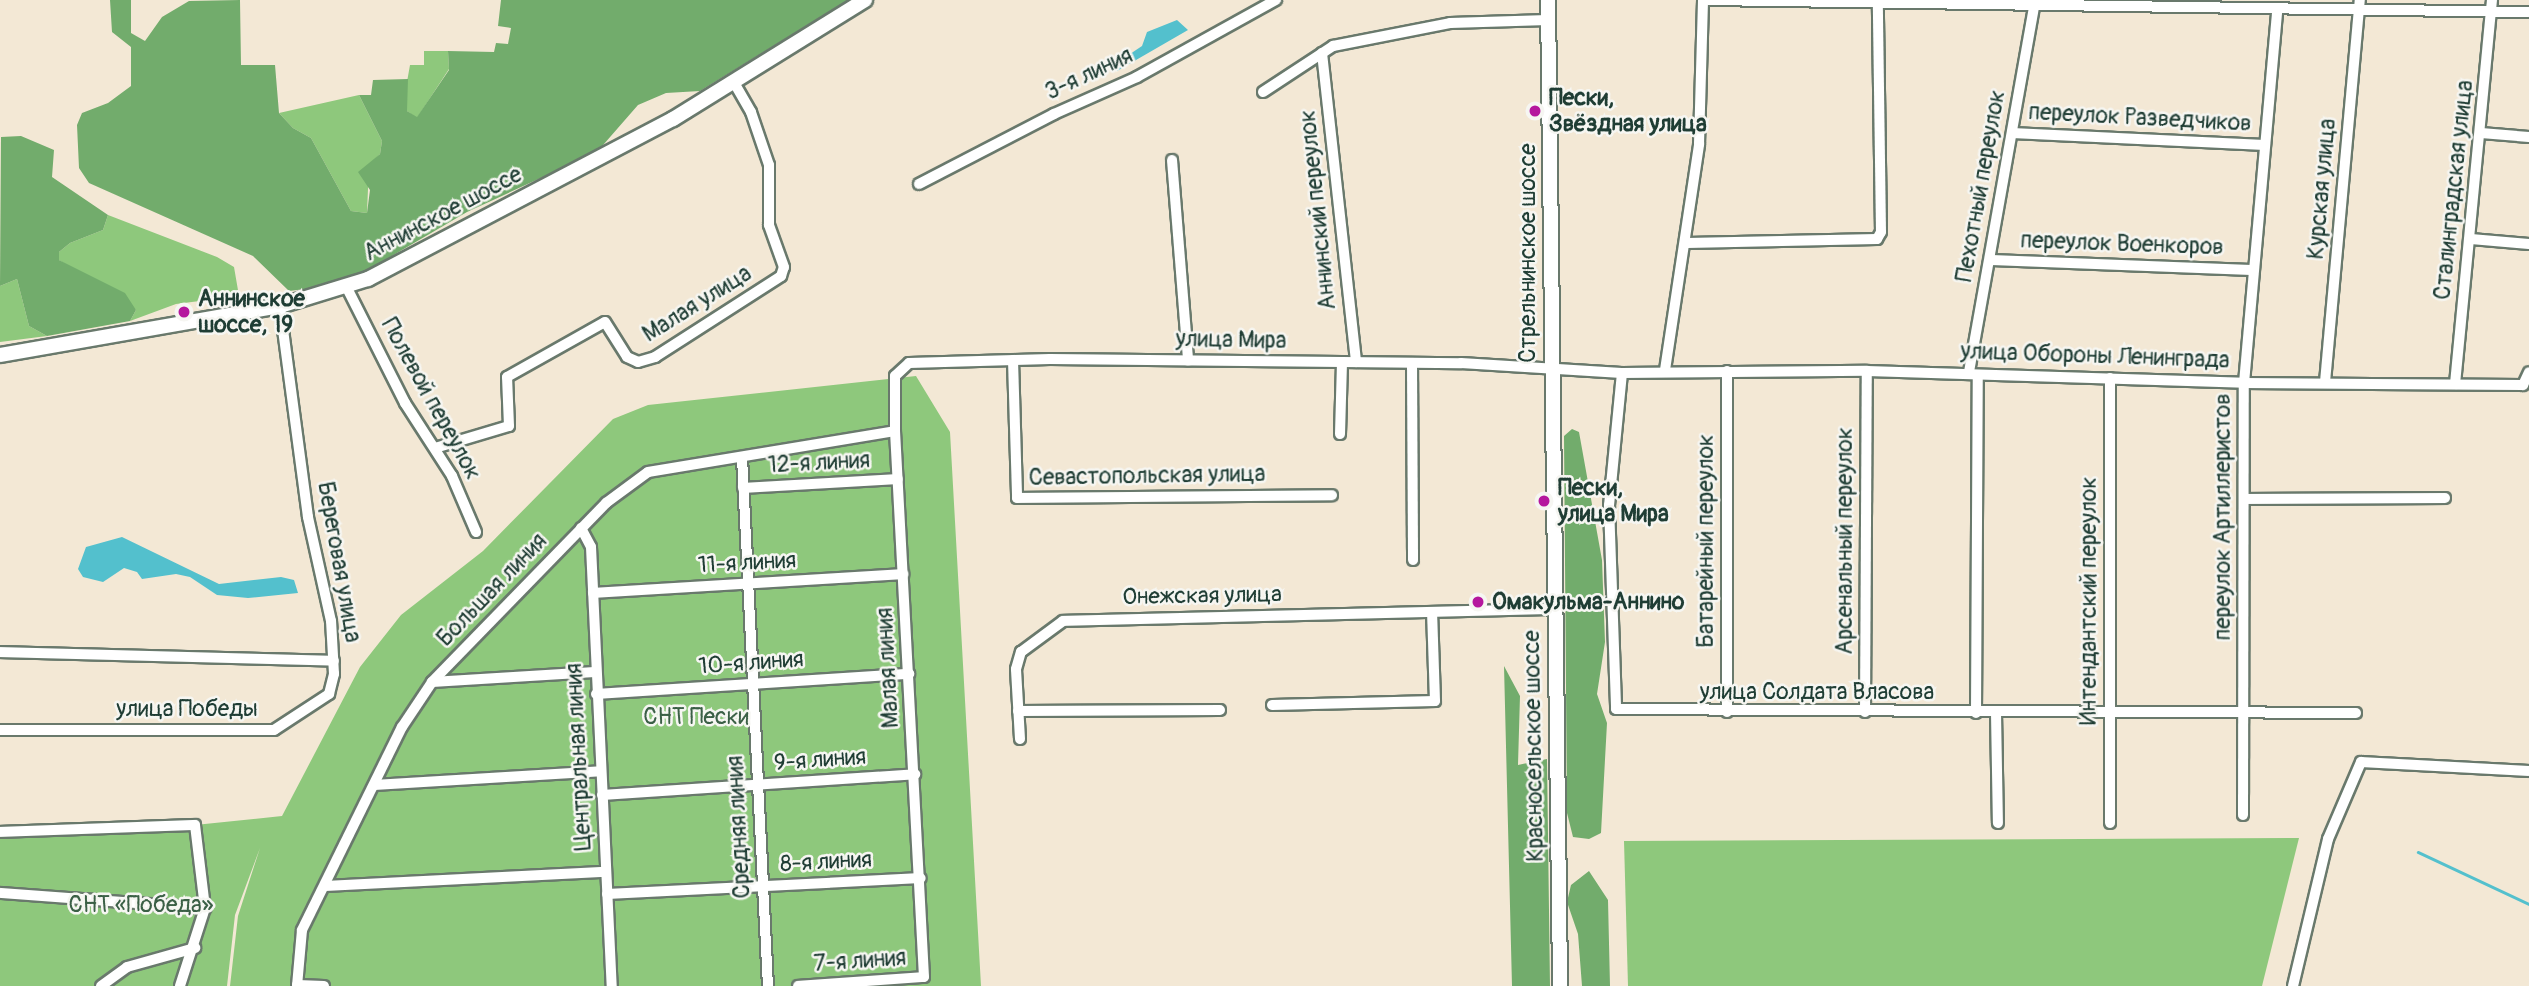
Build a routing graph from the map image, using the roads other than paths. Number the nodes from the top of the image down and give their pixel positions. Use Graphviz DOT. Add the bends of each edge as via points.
graph roads {
  1 [pos="865,0"];
  2 [pos="1276,0"];
  3 [pos="1548,0"];
  4 [pos="1706,0"];
  5 [pos="1898,2"];
  6 [pos="1878,4"];
  7 [pos="2228,5"];
  8 [pos="2360,5"];
  9 [pos="2034,6"];
  10 [pos="2492,6"];
  11 [pos="2277,10"];
  12 [pos="2529,12"];
  13 [pos="1548,20"];
  14 [pos="1322,53"];
  15 [pos="734,82"];
  16 [pos="1263,92"];
  17 [pos="2012,133"];
  18 [pos="2481,133"];
  19 [pos="2529,137"];
  20 [pos="2265,145"];
  21 [pos="1172,160"];
  22 [pos="919,184"];
  23 [pos="2470,239"];
  24 [pos="1687,243"];
  25 [pos="2529,244"];
  26 [pos="1990,260"];
  27 [pos="2253,271"];
  28 [pos="347,288"];
  29 [pos="280,306"];
  30 [pos="0,355"];
  31 [pos="1013,360"];
  32 [pos="1188,360"];
  33 [pos="1342,362"];
  34 [pos="1356,362"];
  35 [pos="909,363"];
  36 [pos="1412,363"];
  37 [pos="1665,370"];
  38 [pos="1727,370"];
  39 [pos="1867,371"];
  40 [pos="2529,372"];
  41 [pos="1622,373"];
  42 [pos="1973,373"];
  43 [pos="1552,375"];
  44 [pos="2110,379"];
  45 [pos="2325,382"];
  46 [pos="2244,383"];
  47 [pos="2455,384"];
  48 [pos="2526,387"];
  49 [pos="895,431"];
  50 [pos="1340,434"];
  51 [pos="435,448"];
  52 [pos="741,457"];
  53 [pos="898,479"];
  54 [pos="743,488"];
  55 [pos="1332,495"];
  56 [pos="2445,498"];
  57 [pos="2244,499"];
  58 [pos="581,528"];
  59 [pos="476,532"];
  60 [pos="1413,560"];
  61 [pos="903,574"];
  62 [pos="748,584"];
  63 [pos="593,593"];
  64 [pos="1555,609"];
  65 [pos="1432,612"];
  66 [pos="0,652"];
  67 [pos="334,661"];
  68 [pos="595,672"];
  69 [pos="909,674"];
  70 [pos="432,682"];
  71 [pos="753,684"];
  72 [pos="596,694"];
  73 [pos="1272,705"];
  74 [pos="1220,710"];
  75 [pos="1018,711"];
  76 [pos="2111,711"];
  77 [pos="1727,712"];
  78 [pos="1864,712"];
  79 [pos="2243,712"];
  80 [pos="1976,713"];
  81 [pos="1996,713"];
  82 [pos="2356,713"];
  83 [pos="0,730"];
  84 [pos="1020,739"];
  85 [pos="601,771"];
  86 [pos="2529,771"];
  87 [pos="915,774"];
  88 [pos="374,785"];
  89 [pos="758,785"];
  90 [pos="602,795"];
  91 [pos="2243,815"];
  92 [pos="1998,823"];
  93 [pos="2110,823"];
  94 [pos="0,832"];
  95 [pos="606,872"];
  96 [pos="921,878"];
  97 [pos="325,886"];
  98 [pos="763,886"];
  99 [pos="0,893"];
  100 [pos="607,894"];
  101 [pos="205,908"];
  102 [pos="195,947"];
  103 [pos="924,977"];
  104 [pos="297,985"];
  105 [pos="101,986"];
  106 [pos="180,986"];
  107 [pos="324,986"];
  108 [pos="612,986"];
  109 [pos="768,986"];
  110 [pos="798,986"];
  111 [pos="1560,986"];
  112 [pos="2292,986"];
  1 -- 15 [label="main road, Аннинское шоссе"];
  2 -- 22 [label="street, 3-я линия" via="1137,77"];
  3 -- 13 [label="main road, Стрельнинское шоссе"];
  4 -- 6 [label="street"];
  4 -- 24 [label="street" via="1699,144"];
  5 -- 6 [label="street"];
  5 -- 9 [label="street"];
  6 -- 24 [label="street" via="1881,206 1877,239"];
  7 -- 9 [label="street"];
  7 -- 11 [label="street"];
  8 -- 10 [label="street"];
  8 -- 11 [label="street"];
  8 -- 45 [label="street, Курская улица"];
  9 -- 17 [label="street, Пехотный переулок"];
  10 -- 12 [label="street"];
  10 -- 18 [label="street, Сталинградская улица"];
  11 -- 20 [label="street, переулок Артиллеристов"];
  13 -- 14 [label="street" via="1450,23 1333,46"];
  13 -- 43 [label="main road, Стрельнинское шоссе"];
  14 -- 16 [label="street"];
  14 -- 34 [label="street, Аннинский переулок"];
  15 -- 28 [label="main road, Аннинское шоссе" via="662,125"];
  15 -- 51 [label="street, Малая улица" via="751,112 769,165 769,225 784,267 781,276 646,360 626,357 605,322 507,377 509,426"];
  17 -- 20 [label="street, переулок Разведчиков"];
  17 -- 26 [label="street, Пехотный переулок"];
  18 -- 19 [label="street"];
  18 -- 23 [label="street, Сталинградская улица"];
  20 -- 27 [label="street, переулок Артиллеристов"];
  21 -- 32 [label="street"];
  23 -- 25 [label="street"];
  23 -- 47 [label="street, Сталинградская улица"];
  24 -- 37 [label="street"];
  26 -- 27 [label="street, переулок Военкоров"];
  26 -- 42 [label="street, Пехотный переулок"];
  27 -- 46 [label="street, переулок Артиллеристов"];
  28 -- 29 [label="main road, Аннинское шоссе"];
  28 -- 51 [label="street, Полевой переулок" via="405,403"];
  29 -- 30 [label="main road, Аннинское шоссе"];
  29 -- 67 [label="street, Береговая улица" via="308,517 331,621"];
  31 -- 32 [label="street, улица Мира"];
  31 -- 35 [label="street, улица Мира"];
  31 -- 55 [label="street, Севастопольская улица" via="1017,498"];
  32 -- 33 [label="street, улица Мира"];
  33 -- 34 [label="street, улица Мира"];
  33 -- 50 [label="street"];
  34 -- 36 [label="street, улица Мира"];
  35 -- 49 [label="street, Малая линия" via="895,376"];
  36 -- 43 [label="street, улица Мира"];
  36 -- 60 [label="street"];
  37 -- 38 [label="street, улица Обороны Ленинграда"];
  37 -- 41 [label="street, улица Обороны Ленинграда"];
  38 -- 39 [label="street, улица Обороны Ленинграда"];
  38 -- 77 [label="street, Батарейный переулок"];
  39 -- 42 [label="street, улица Обороны Ленинграда"];
  39 -- 78 [label="street, Арсенальный переулок"];
  40 -- 48 [label="street"];
  41 -- 43 [label="street, улица Мира"];
  41 -- 77 [label="street, улица Солдата Власова" via="1609,505 1612,700 1616,709 1629,712"];
  42 -- 44 [label="street, улица Обороны Ленинграда"];
  42 -- 80 [label="street, Пехотный переулок"];
  43 -- 64 [label="main road, Красносельское шоссе"];
  44 -- 46 [label="street, улица Обороны Ленинграда"];
  44 -- 76 [label="street, Интендантский переулок"];
  45 -- 46 [label="street, улица Обороны Ленинграда"];
  45 -- 47 [label="street, улица Обороны Ленинграда"];
  46 -- 57 [label="street, переулок Артиллеристов"];
  47 -- 48 [label="street, улица Обороны Ленинграда"];
  49 -- 52 [label="street, Большая линия"];
  49 -- 53 [label="street, Малая линия"];
  51 -- 59 [label="street, Полевой переулок"];
  52 -- 54 [label="street, Средняя линия"];
  52 -- 58 [label="street, Большая линия" via="648,472"];
  53 -- 54 [label="street, 12-я линия"];
  53 -- 61 [label="street, Малая линия"];
  54 -- 62 [label="street, Средняя линия"];
  56 -- 57 [label="street"];
  57 -- 79 [label="street, переулок Артиллеристов"];
  58 -- 63 [label="street, Центральная линия" via="591,547"];
  58 -- 70 [label="street, Большая линия"];
  61 -- 62 [label="street, 11-я линия"];
  61 -- 69 [label="street, Малая линия"];
  62 -- 63 [label="street, 11-я линия"];
  62 -- 71 [label="street, Средняя линия"];
  63 -- 68 [label="street, Центральная линия"];
  64 -- 65 [label="street, Онежская улица"];
  64 -- 111 [label="main road, Красносельское шоссе"];
  65 -- 73 [label="street" via="1436,701"];
  65 -- 75 [label="street, Онежская улица" via="1063,621 1021,652 1016,669"];
  66 -- 67 [label="street, Береговая улица"];
  67 -- 83 [label="street, улица Победы" via="330,694 274,730"];
  68 -- 70 [label="street"];
  68 -- 72 [label="street, Центральная линия"];
  69 -- 71 [label="street, 10-я линия"];
  69 -- 87 [label="street, Малая линия"];
  70 -- 88 [label="street, Большая линия" via="402,727"];
  71 -- 72 [label="street, 10-я линия"];
  71 -- 89 [label="street, Средняя линия"];
  72 -- 85 [label="street, Центральная линия"];
  74 -- 75 [label="street"];
  75 -- 84 [label="street, Онежская улица"];
  76 -- 79 [label="street, улица Солдата Власова"];
  76 -- 81 [label="street, улица Солдата Власова"];
  76 -- 93 [label="street, Интендантский переулок"];
  77 -- 78 [label="street, улица Солдата Власова"];
  78 -- 80 [label="street, улица Солдата Власова"];
  79 -- 82 [label="street, улица Солдата Власова"];
  79 -- 91 [label="street, переулок Артиллеристов"];
  80 -- 81 [label="street, улица Солдата Власова"];
  81 -- 92 [label="street"];
  85 -- 88 [label="street"];
  85 -- 90 [label="street, Центральная линия"];
  86 -- 112 [label="street" via="2361,762 2328,839"];
  87 -- 89 [label="street, 9-я линия"];
  87 -- 96 [label="street, Малая линия"];
  88 -- 97 [label="street, Большая линия"];
  89 -- 90 [label="street, 9-я линия"];
  89 -- 98 [label="street, Средняя линия"];
  90 -- 95 [label="street, Центральная линия"];
  94 -- 101 [label="street" via="195,825"];
  95 -- 97 [label="street"];
  95 -- 100 [label="street, Центральная линия"];
  96 -- 98 [label="street, 8-я линия"];
  96 -- 103 [label="street, Малая линия"];
  97 -- 104 [label="street, Большая линия" via="302,930"];
  98 -- 100 [label="street, 8-я линия"];
  98 -- 109 [label="street, Средняя линия"];
  99 -- 101 [label="street"];
  100 -- 108 [label="street, Центральная линия"];
  101 -- 102 [label="street"];
  102 -- 105 [label="street" via="127,967"];
  102 -- 106 [label="street"];
  103 -- 110 [label="street, 7-я линия"];
  104 -- 107 [label="street"];
}
